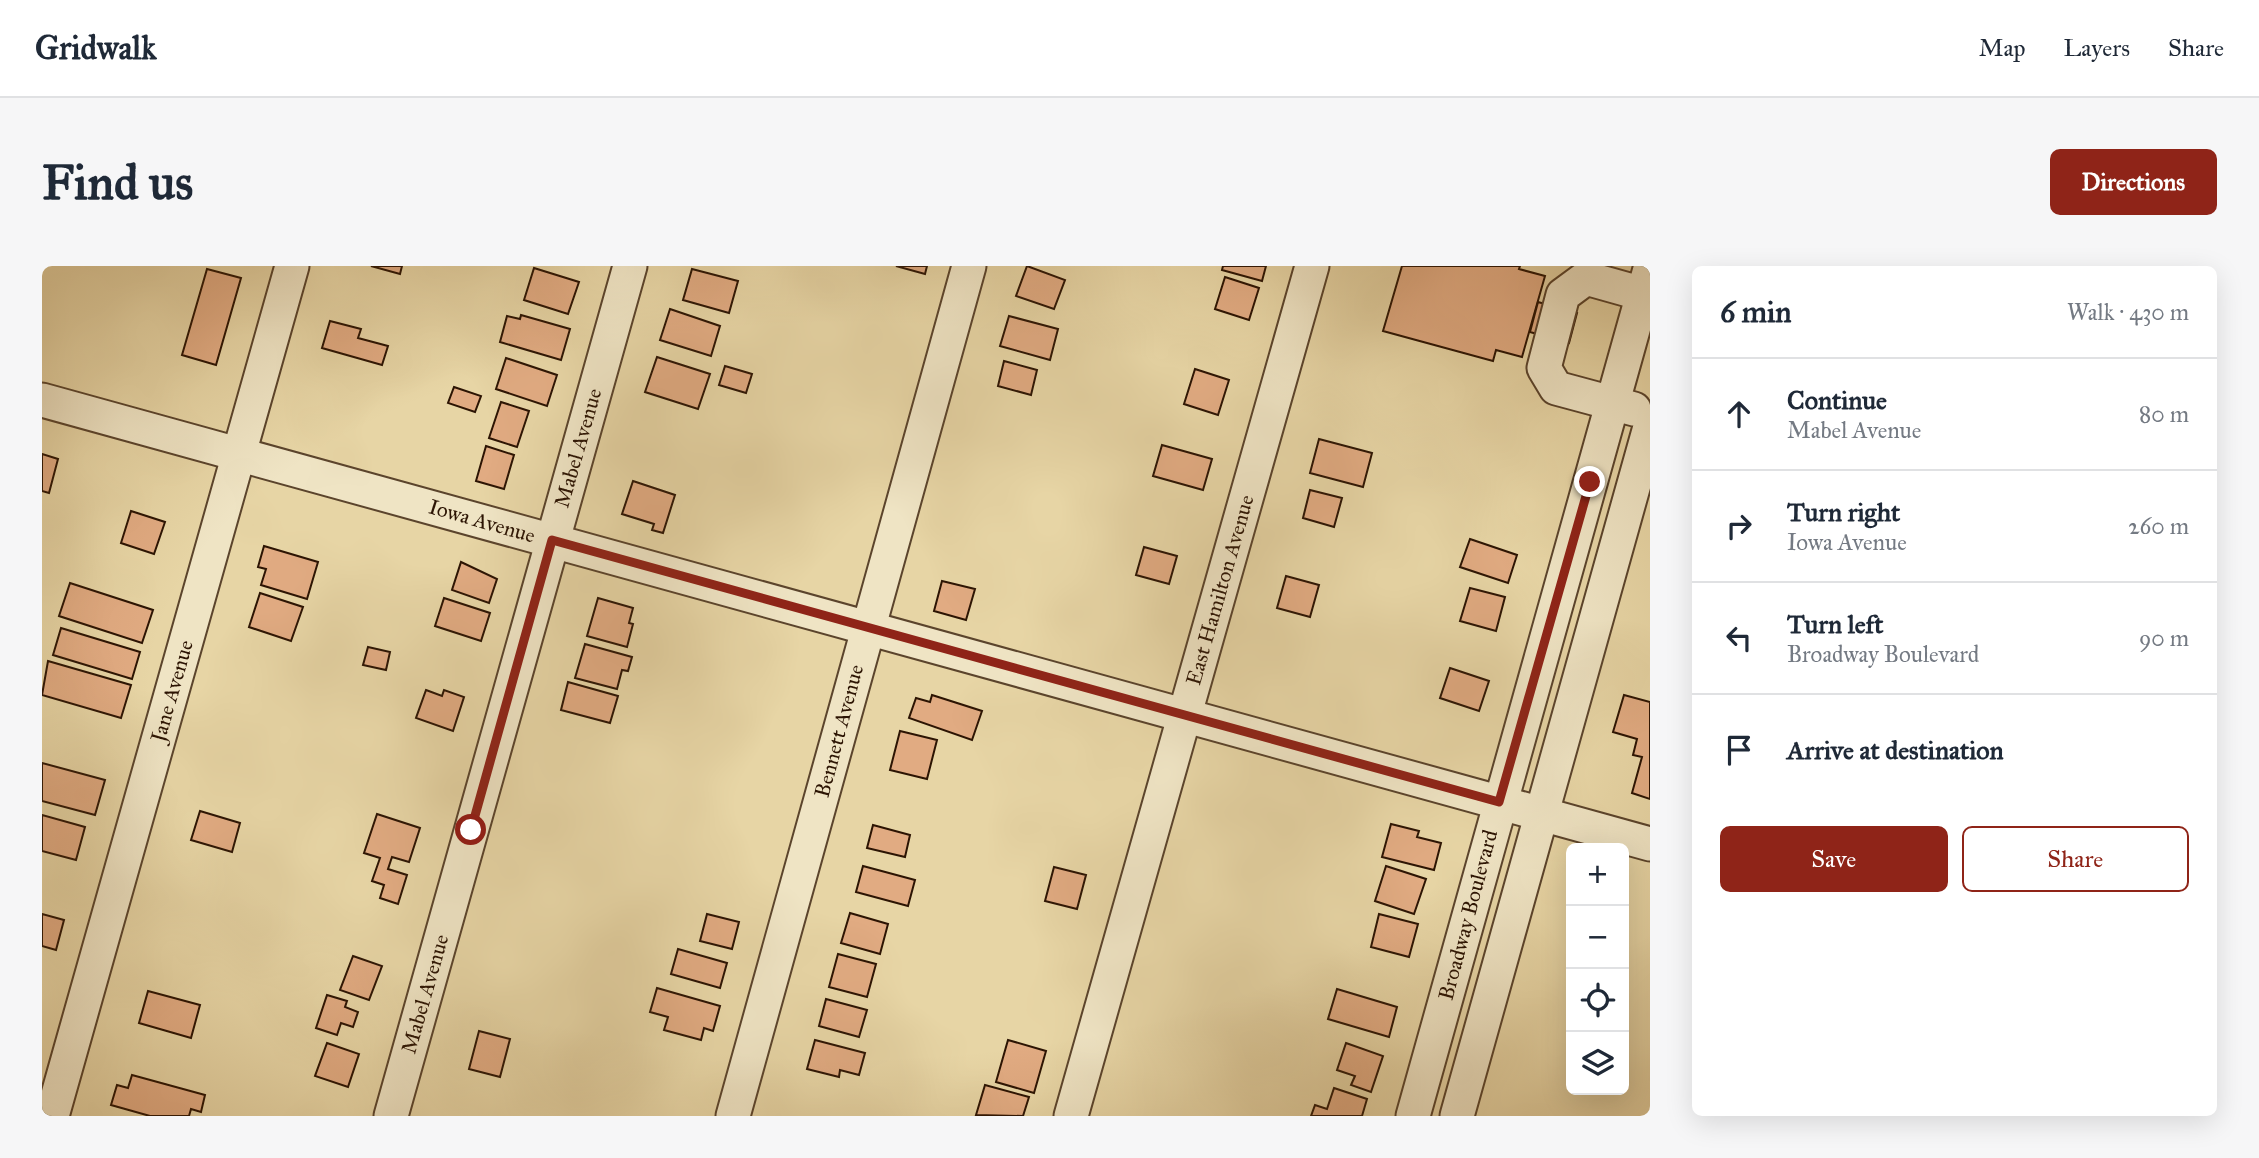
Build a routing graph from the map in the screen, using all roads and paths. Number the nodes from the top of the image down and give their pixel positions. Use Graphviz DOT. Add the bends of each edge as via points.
graph roads {
  1 [pos="292,266"];
  2 [pos="630,266"];
  3 [pos="969,266"];
  4 [pos="1312,266"];
  5 [pos="1646,282"];
  6 [pos="42,400"];
  7 [pos="1612,403"];
  8 [pos="1650,413"];
  9 [pos="1650,427"];
  10 [pos="239,453"];
  11 [pos="552,540"];
  12 [pos="867,629"];
  13 [pos="1184,715"];
  14 [pos="1499,802"];
  15 [pos="1541,814"];
  16 [pos="1650,844"];
  17 [pos="52,1116"];
  18 [pos="391,1116"];
  19 [pos="733,1116"];
  20 [pos="1071,1116"];
  21 [pos="1413,1116"];
  22 [pos="1457,1116"];
  1 -- 10 [label="street, Jane Avenue"];
  2 -- 11 [label="street, Mabel Avenue"];
  3 -- 12 [label="street, Bennett Avenue"];
  4 -- 13 [label="street, East Hamilton Avenue"];
  5 -- 7 [label="street, Broadway Boulevard"];
  5 -- 7 [label="street" via="1586,278 1563,295 1544,368 1556,388"];
  6 -- 10 [label="street, Iowa Avenue"];
  7 -- 8 [label="street"];
  7 -- 14 [label="street, Broadway Boulevard"];
  9 -- 15 [label="street, Broadway Boulevard"];
  10 -- 11 [label="street, Iowa Avenue"];
  10 -- 17 [label="street, Jane Avenue"];
  11 -- 12 [label="street, Iowa Avenue"];
  11 -- 18 [label="street, Mabel Avenue"];
  12 -- 13 [label="street, Iowa Avenue"];
  12 -- 19 [label="street, Bennett Avenue"];
  13 -- 14 [label="street, Iowa Avenue"];
  13 -- 20 [label="street, East Hamilton Avenue"];
  14 -- 15 [label="street, Iowa Avenue"];
  14 -- 21 [label="street, Broadway Boulevard"];
  15 -- 16 [label="street, Iowa Avenue"];
  15 -- 22 [label="street, Broadway Boulevard"];
}
